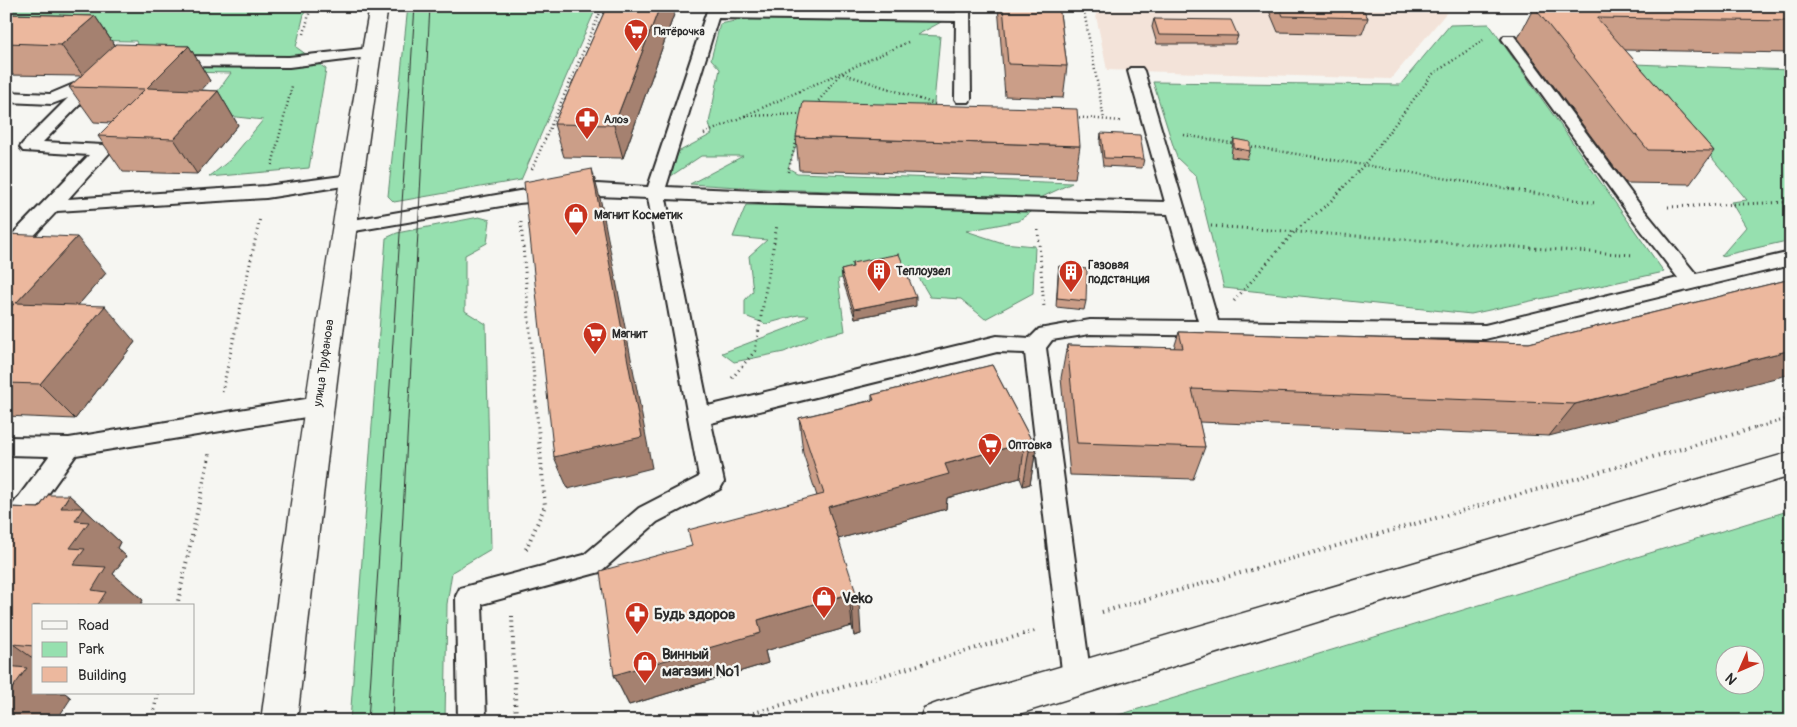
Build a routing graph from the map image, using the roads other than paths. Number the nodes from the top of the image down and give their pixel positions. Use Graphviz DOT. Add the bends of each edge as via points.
graph roads {
  1 [pos="379,6"];
  2 [pos="963,11"];
  3 [pos="1509,39"];
  4 [pos="372,53"];
  5 [pos="157,61"];
  6 [pos="1136,72"];
  7 [pos="113,74"];
  8 [pos="95,80"];
  9 [pos="6,97"];
  10 [pos="963,98"];
  11 [pos="350,180"];
  12 [pos="656,191"];
  13 [pos="52,206"];
  14 [pos="1178,216"];
  15 [pos="343,227"];
  16 [pos="6,253"];
  17 [pos="1791,258"];
  18 [pos="1691,281"];
  19 [pos="1210,328"];
  20 [pos="1040,340"];
  21 [pos="318,406"];
  22 [pos="699,417"];
  23 [pos="6,446"];
  24 [pos="69,447"];
  25 [pos="1791,464"];
  26 [pos="6,533"];
  27 [pos="1077,679"];
  28 [pos="279,721"];
  29 [pos="472,721"];
  30 [pos="937,721"];
  1 -- 4 [label="street, улица Труфанова"];
  2 -- 10 [label="lane"];
  2 -- 12 [label="lane" via="712,14"];
  3 -- 18 [label="lane"];
  4 -- 5 [label="lane" via="298,61"];
  4 -- 11 [label="street, улица Труфанова"];
  6 -- 14 [label="lane"];
  7 -- 8 [label="lane"];
  8 -- 9 [label="lane" via="52,99"];
  8 -- 13 [label="lane" via="29,147 103,150"];
  11 -- 13 [label="lane" via="266,192"];
  11 -- 15 [label="street, улица Труфанова"];
  12 -- 14 [label="lane" via="782,198 1036,204"];
  12 -- 15 [label="lane" via="596,190 519,197"];
  12 -- 22 [label="lane"];
  13 -- 16 [label="lane"];
  14 -- 19 [label="lane"];
  15 -- 21 [label="street, улица Труфанова"];
  17 -- 18 [label="lane"];
  18 -- 19 [label="lane" via="1485,332"];
  19 -- 20 [label="lane" via="1090,327"];
  20 -- 22 [label="lane" via="997,344"];
  20 -- 27 [label="lane"];
  21 -- 24 [label="lane"];
  21 -- 28 [label="street, улица Труфанова"];
  22 -- 29 [label="lane" via="712,482 648,515 591,564 469,596"];
  23 -- 24 [label="lane"];
  24 -- 26 [label="lane"];
  25 -- 27 [label="street"];
  27 -- 30 [label="street"];
}
